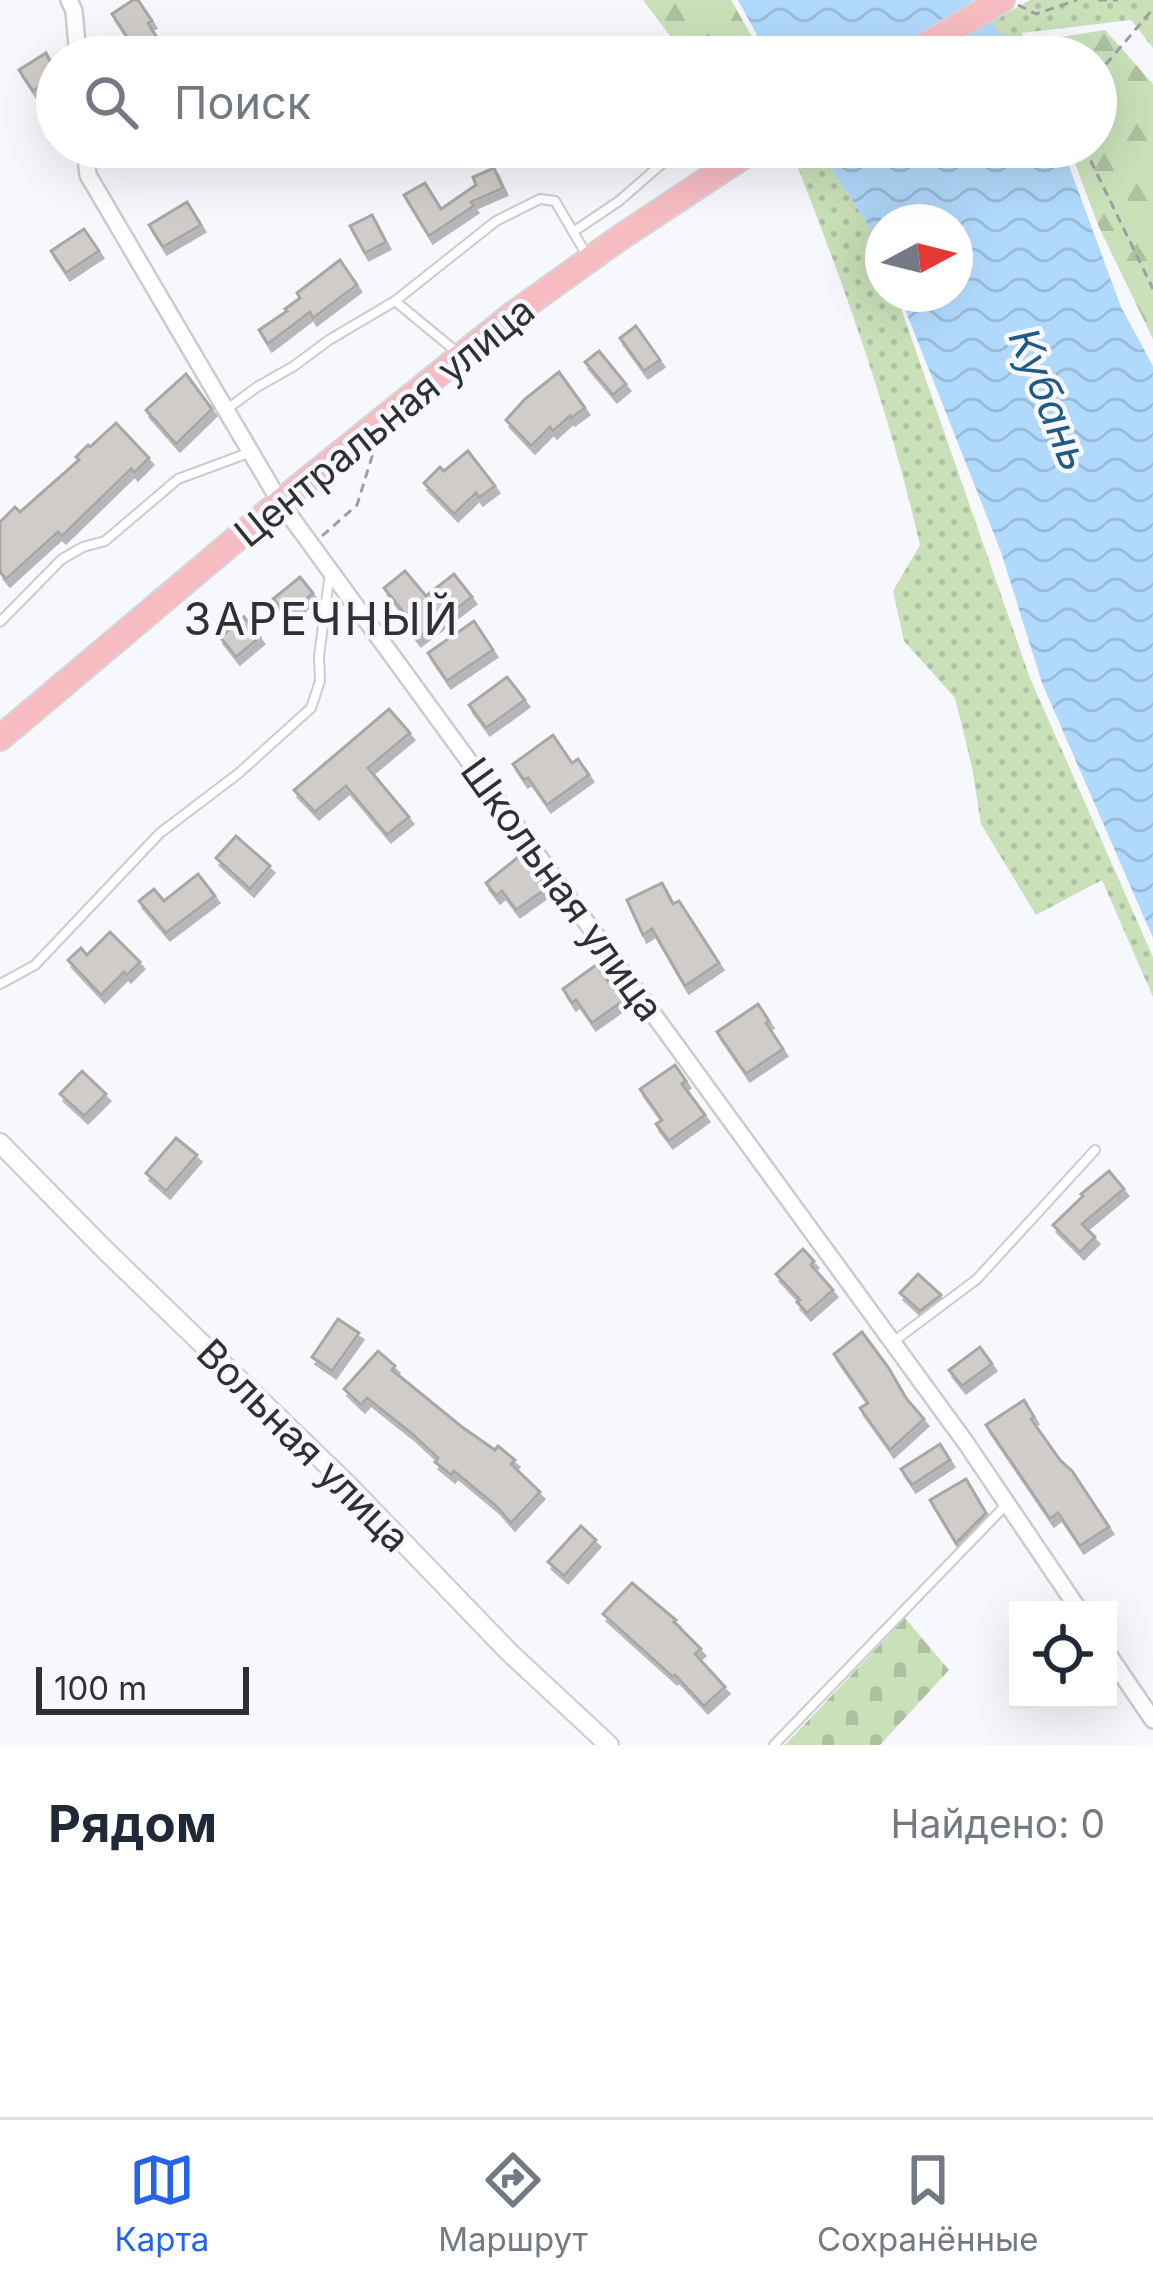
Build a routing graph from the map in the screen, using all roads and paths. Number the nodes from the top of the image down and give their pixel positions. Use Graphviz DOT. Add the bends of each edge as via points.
graph roads {
  1 [pos="69,0"];
  2 [pos="1005,0"];
  3 [pos="1077,0"];
  4 [pos="1098,0"];
  5 [pos="1118,0"];
  6 [pos="1153,9"];
  7 [pos="76,36"];
  8 [pos="941,36"];
  9 [pos="1117,51"];
  10 [pos="87,168"];
  11 [pos="657,168"];
  12 [pos="724,168"];
  13 [pos="1094,168"];
  14 [pos="573,232"];
  15 [pos="590,260"];
  16 [pos="1153,289"];
  17 [pos="394,301"];
  18 [pos="461,356"];
  19 [pos="226,410"];
  20 [pos="376,441"];
  21 [pos="250,452"];
  22 [pos="280,502"];
  23 [pos="312,545"];
  24 [pos="330,569"];
  25 [pos="0,622"];
  26 [pos="0,738"];
  27 [pos="0,985"];
  28 [pos="0,1143"];
  29 [pos="1095,1150"];
  30 [pos="892,1342"];
  31 [pos="1007,1504"];
  32 [pos="1073,1601"];
  33 [pos="1117,1667"];
  34 [pos="1153,1720"];
  35 [pos="609,1745"];
  36 [pos="774,1745"];
  1 -- 7 [label="street"];
  2 -- 3 [label="path" via="1036,14"];
  2 -- 8 [label="main road"];
  4 -- 5 [label="path"];
  6 -- 9 [label="path"];
  10 -- 19 [label="street, Школьная улица"];
  11 -- 14 [label="lane"];
  12 -- 15 [label="main road, Центральная улица"];
  13 -- 16 [label="path"];
  14 -- 15 [label="lane"];
  14 -- 17 [label="lane" via="554,200 540,199 496,221"];
  15 -- 18 [label="main road, Центральная улица"];
  17 -- 18 [label="lane"];
  17 -- 19 [label="lane"];
  18 -- 22 [label="main road, Центральная улица"];
  19 -- 21 [label="street, Школьная улица"];
  20 -- 23 [label="path" via="357,505"];
  21 -- 22 [label="street, Школьная улица"];
  21 -- 25 [label="lane" via="178,479 105,542 62,559"];
  22 -- 23 [label="street, Школьная улица"];
  22 -- 26 [label="main road, Центральная улица"];
  23 -- 24 [label="street, Школьная улица"];
  24 -- 27 [label="lane" via="311,708 160,833 35,964"];
  24 -- 30 [label="street, Школьная улица"];
  28 -- 35 [label="street, Вольная улица"];
  29 -- 30 [label="lane" via="977,1279"];
  30 -- 31 [label="street, Школьная улица"];
  31 -- 32 [label="street, Школьная улица"];
  31 -- 36 [label="lane"];
  33 -- 34 [label="street"];
}
